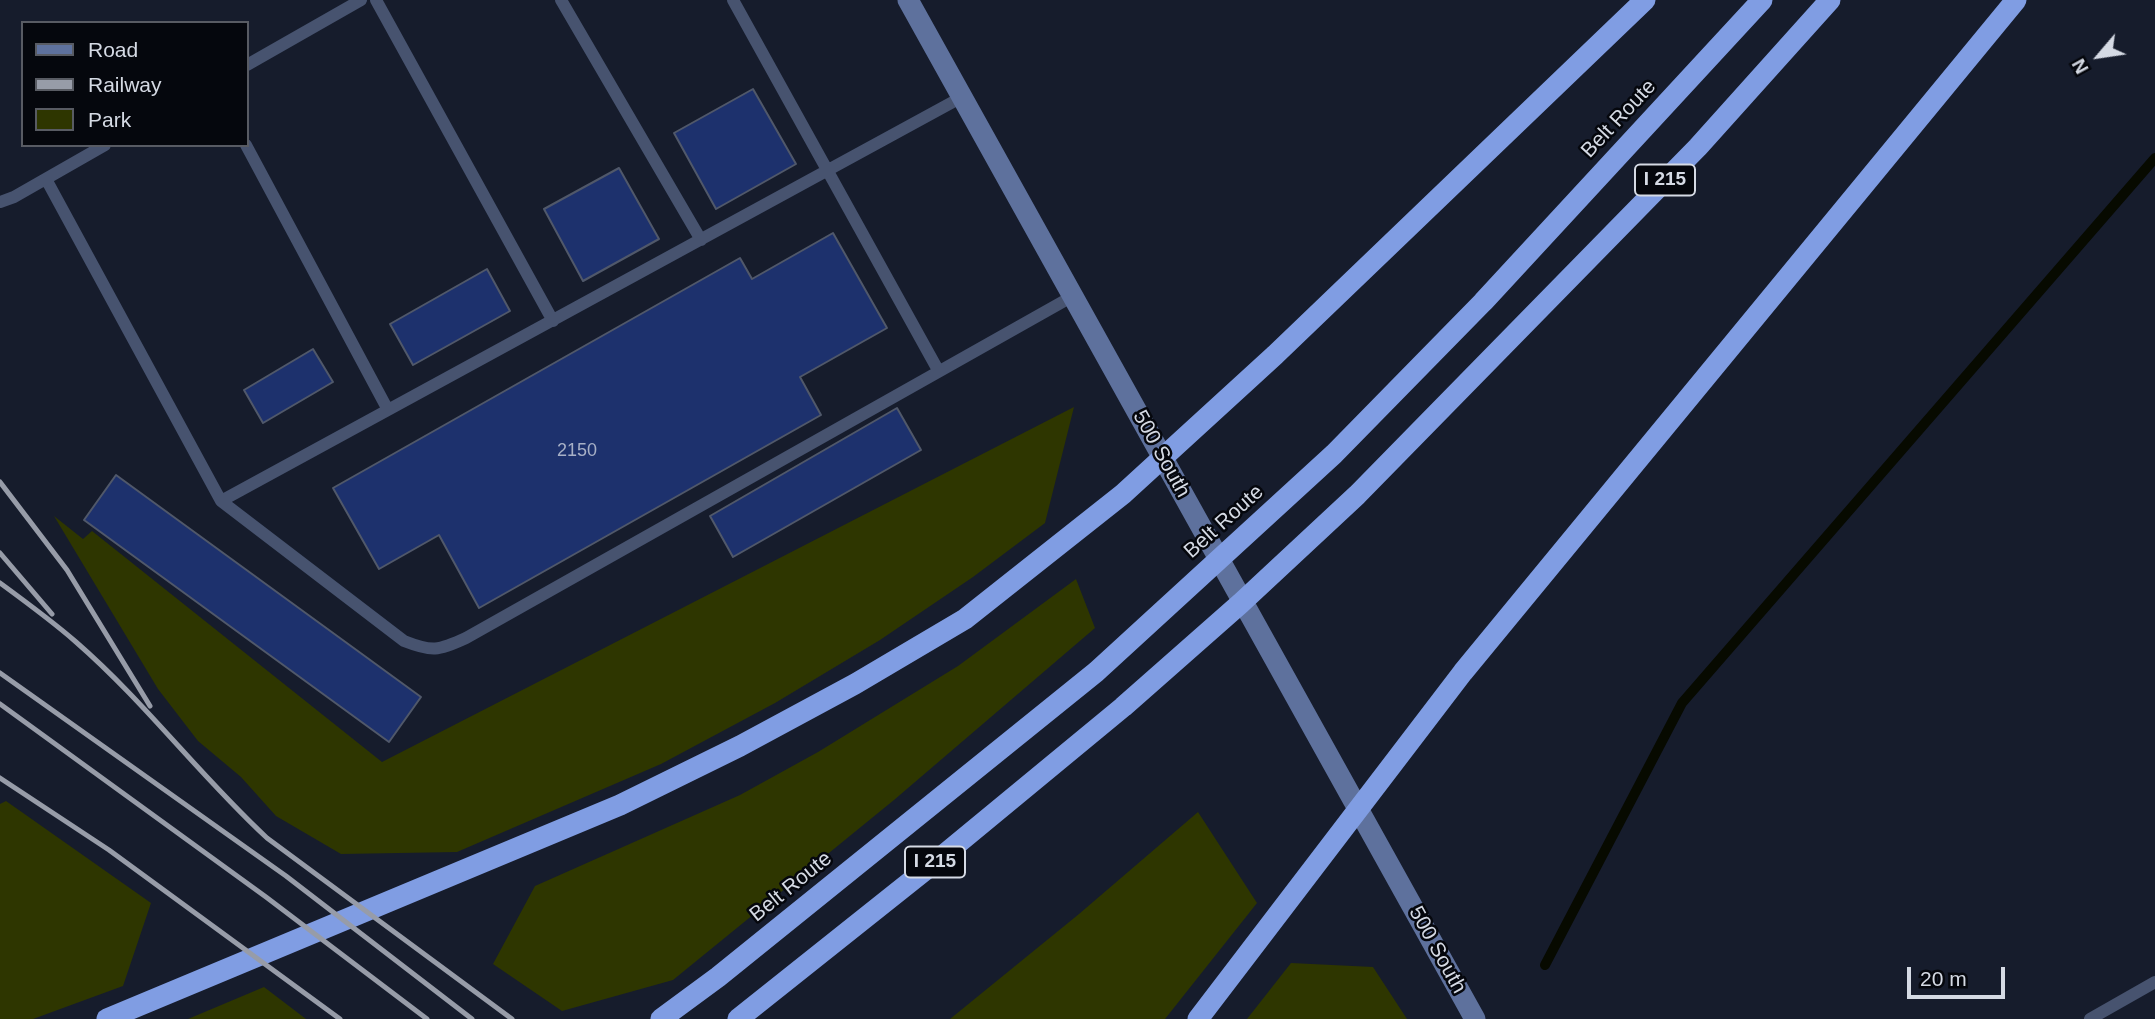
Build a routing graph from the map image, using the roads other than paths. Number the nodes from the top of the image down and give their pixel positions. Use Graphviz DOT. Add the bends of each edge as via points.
graph roads {
  1 [pos="361,0"];
  2 [pos="376,0"];
  3 [pos="561,0"];
  4 [pos="733,0"];
  5 [pos="908,0"];
  6 [pos="1645,0"];
  7 [pos="1762,0"];
  8 [pos="1830,0"];
  9 [pos="2016,0"];
  10 [pos="248,64"];
  11 [pos="962,97"];
  12 [pos="102,147"];
  13 [pos="247,147"];
  14 [pos="829,170"];
  15 [pos="46,179"];
  16 [pos="0,202"];
  17 [pos="701,240"];
  18 [pos="1073,296"];
  19 [pos="553,321"];
  20 [pos="938,370"];
  21 [pos="388,410"];
  22 [pos="221,501"];
  23 [pos="2155,982"];
  24 [pos="741,1016"];
  25 [pos="107,1019"];
  26 [pos="661,1019"];
  27 [pos="1198,1019"];
  28 [pos="1475,1019"];
  29 [pos="2090,1019"];
  1 -- 10 [label="lane"];
  2 -- 19 [label="lane"];
  3 -- 17 [label="lane"];
  4 -- 14 [label="lane"];
  5 -- 11 [label="street, 500 South"];
  6 -- 25 [label="highway" via="1275,355 1123,494 965,619 856,684 620,805"];
  7 -- 26 [label="highway, Belt Route / I 215" via="1492,293 1334,454 1096,672"];
  8 -- 24 [label="highway, I 215" via="1698,147 1357,495 1123,708"];
  9 -- 27 [label="highway" via="1463,672"];
  11 -- 14 [label="lane"];
  11 -- 18 [label="street, 500 South"];
  12 -- 15 [label="lane"];
  13 -- 21 [label="lane"];
  14 -- 17 [label="lane"];
  14 -- 20 [label="lane"];
  15 -- 16 [label="lane"];
  15 -- 22 [label="lane"];
  17 -- 19 [label="lane"];
  18 -- 20 [label="lane"];
  18 -- 28 [label="street, 500 South"];
  19 -- 21 [label="lane"];
  20 -- 22 [label="lane" via="442,649 428,650 404,641"];
  21 -- 22 [label="lane"];
  23 -- 29 [label="lane"];
}
